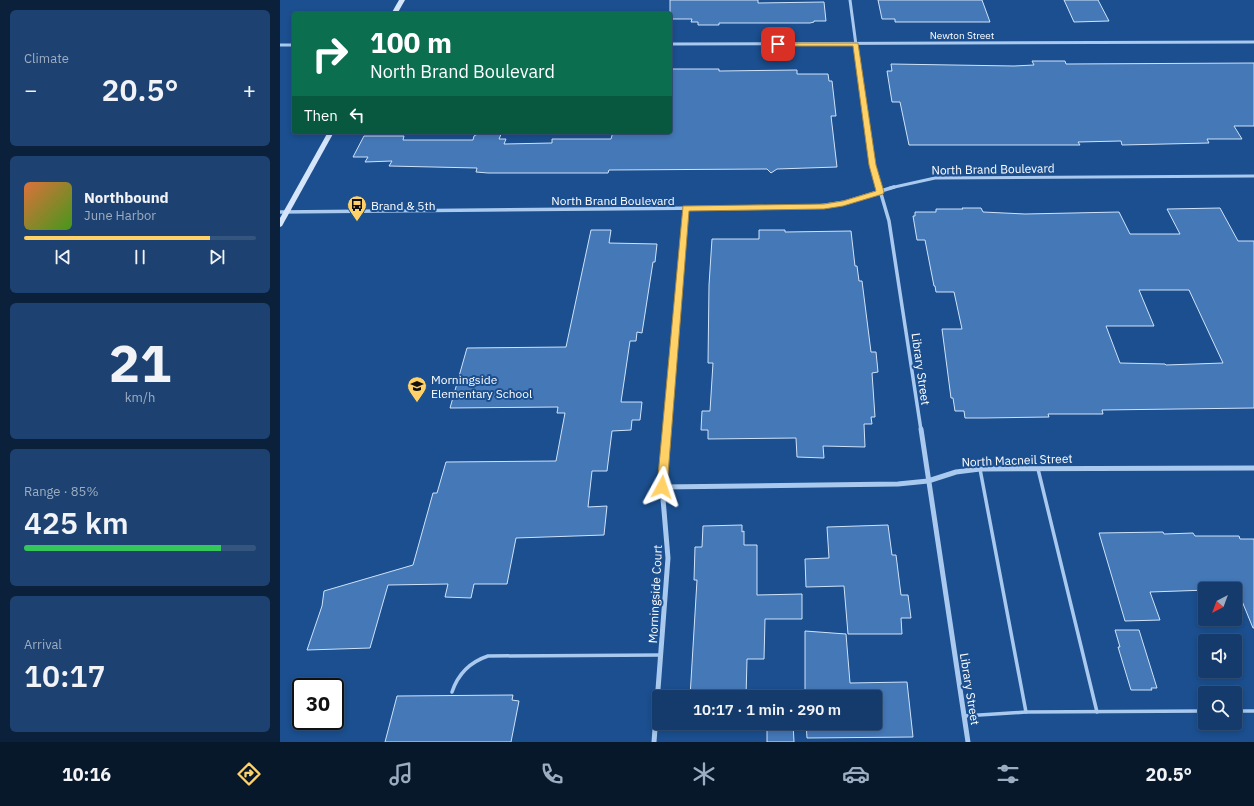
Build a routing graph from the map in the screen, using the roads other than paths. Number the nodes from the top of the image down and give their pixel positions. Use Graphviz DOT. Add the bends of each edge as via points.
graph roads {
  1 [pos="402,0"];
  2 [pos="850,0"];
  3 [pos="395,12"];
  4 [pos="1254,42"];
  5 [pos="672,44"];
  6 [pos="856,44"];
  7 [pos="280,45"];
  8 [pos="292,45"];
  9 [pos="330,134"];
  10 [pos="1254,176"];
  11 [pos="881,192"];
  12 [pos="686,208"];
  13 [pos="288,211"];
  14 [pos="280,212"];
  15 [pos="280,224"];
  16 [pos="1254,468"];
  17 [pos="980,469"];
  18 [pos="1038,469"];
  19 [pos="928,481"];
  20 [pos="662,487"];
  21 [pos="661,656"];
  22 [pos="452,692"];
  23 [pos="1198,711"];
  24 [pos="1242,711"];
  25 [pos="1254,711"];
  26 [pos="1026,712"];
  27 [pos="1097,712"];
  28 [pos="964,716"];
  29 [pos="654,742"];
  30 [pos="968,742"];
  1 -- 3 [label="street"];
  2 -- 6 [label="street, Library Street"];
  4 -- 6 [label="street, Newton Street"];
  5 -- 6 [label="street, Newton Street"];
  6 -- 11 [label="street, Library Street" via="872,165"];
  7 -- 8 [label="street"];
  9 -- 13 [label="street"];
  10 -- 11 [label="street, North Brand Boulevard" via="935,178"];
  11 -- 12 [label="street, North Brand Boulevard" via="824,206"];
  11 -- 19 [label="street, Library Street" via="889,221"];
  12 -- 13 [label="street, North Brand Boulevard"];
  12 -- 20 [label="street, Morningside Court"];
  13 -- 14 [label="street, North Brand Boulevard"];
  13 -- 15 [label="street"];
  16 -- 18 [label="street, North Macneil Street"];
  17 -- 18 [label="street, North Macneil Street"];
  17 -- 19 [label="street, North Macneil Street" via="956,472"];
  17 -- 26 [label="lane"];
  18 -- 27 [label="lane"];
  19 -- 20 [label="street, North Macneil Street" via="898,484"];
  19 -- 28 [label="street, Library Street"];
  20 -- 21 [label="street, Morningside Court" via="668,558"];
  21 -- 22 [label="lane" via="488,656 476,660 466,669 456,680"];
  21 -- 29 [label="street, Morningside Court"];
  23 -- 27 [label="lane"];
  24 -- 25 [label="lane"];
  26 -- 27 [label="lane"];
  26 -- 28 [label="lane"];
  28 -- 30 [label="street, Library Street"];
}
